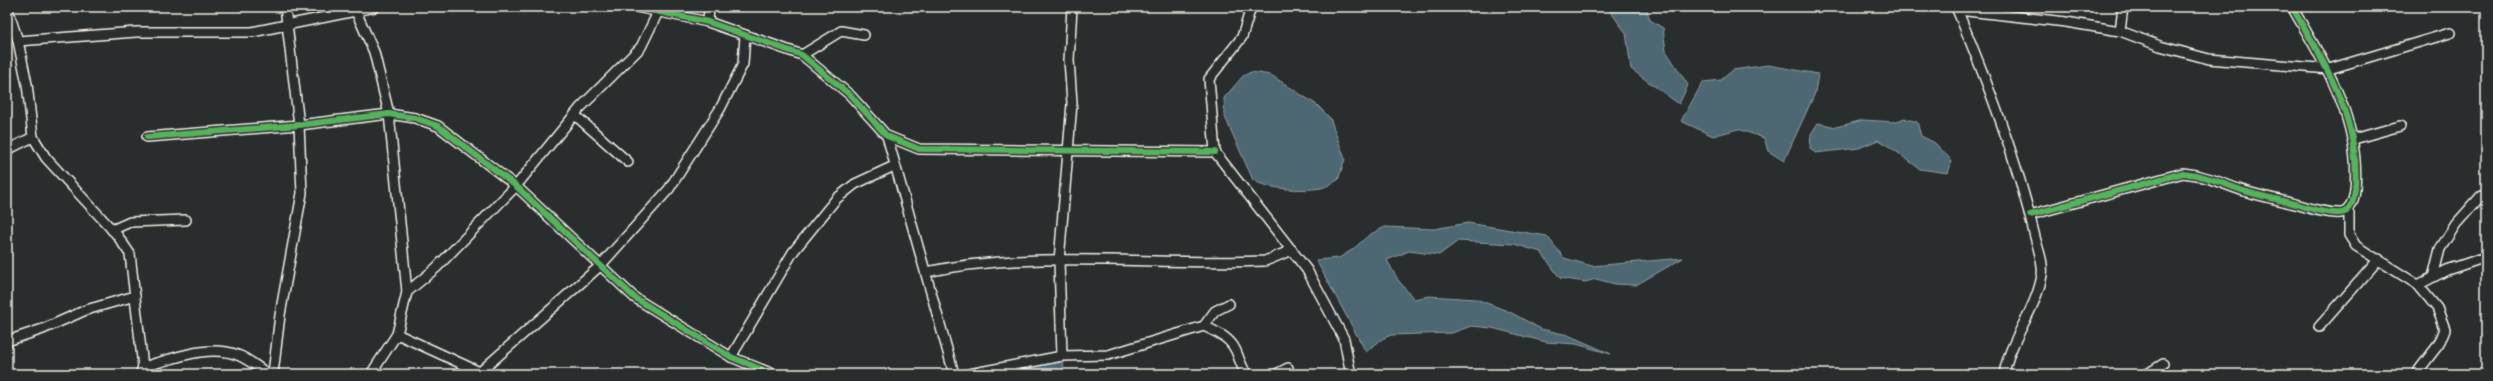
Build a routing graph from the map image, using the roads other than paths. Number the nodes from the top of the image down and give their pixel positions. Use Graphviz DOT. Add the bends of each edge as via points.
graph roads {
  1 [pos="7,7"];
  2 [pos="285,7"];
  3 [pos="375,7"];
  4 [pos="636,7"];
  5 [pos="709,7"];
  6 [pos="1072,7"];
  7 [pos="1251,7"];
  8 [pos="2123,7"];
  9 [pos="2292,7"];
  10 [pos="1957,8"];
  11 [pos="354,9"];
  12 [pos="658,12"];
  13 [pos="708,22"];
  14 [pos="286,25"];
  15 [pos="2120,31"];
  16 [pos="2450,33"];
  17 [pos="745,35"];
  18 [pos="864,35"];
  19 [pos="18,41"];
  20 [pos="802,55"];
  21 [pos="2329,69"];
  22 [pos="389,114"];
  23 [pos="575,115"];
  24 [pos="299,125"];
  25 [pos="2400,126"];
  26 [pos="147,136"];
  27 [pos="887,136"];
  28 [pos="33,137"];
  29 [pos="2354,139"];
  30 [pos="7,150"];
  31 [pos="1069,150"];
  32 [pos="1215,152"];
  33 [pos="628,162"];
  34 [pos="894,166"];
  35 [pos="516,186"];
  36 [pos="2481,196"];
  37 [pos="2349,208"];
  38 [pos="2030,215"];
  39 [pos="186,220"];
  40 [pos="112,230"];
  41 [pos="1292,250"];
  42 [pos="2486,257"];
  43 [pos="2379,259"];
  44 [pos="1059,261"];
  45 [pos="600,266"];
  46 [pos="926,272"];
  47 [pos="2433,277"];
  48 [pos="2418,284"];
  49 [pos="407,292"];
  50 [pos="135,296"];
  51 [pos="1229,304"];
  52 [pos="1204,326"];
  53 [pos="2318,327"];
  54 [pos="397,334"];
  55 [pos="7,341"];
  56 [pos="1062,356"];
  57 [pos="731,357"];
  58 [pos="2163,364"];
  59 [pos="1288,368"];
  60 [pos="141,370"];
  61 [pos="482,373"];
  62 [pos="268,374"];
  63 [pos="273,374"];
  64 [pos="371,374"];
  65 [pos="773,374"];
  66 [pos="954,374"];
  67 [pos="969,374"];
  68 [pos="1247,374"];
  69 [pos="1276,374"];
  70 [pos="1349,374"];
  71 [pos="2004,374"];
  72 [pos="2146,374"];
  73 [pos="2419,374"];
  1 -- 19 [label="street"];
  2 -- 14 [label="street"];
  3 -- 11 [label="street"];
  4 -- 12 [label="street"];
  5 -- 13 [label="street"];
  6 -- 31 [label="street" via="1069,60 1072,103"];
  7 -- 32 [label="street" via="1242,37 1209,79"];
  8 -- 15 [label="street"];
  9 -- 21 [label="street"];
  10 -- 15 [label="street"];
  10 -- 38 [label="street"];
  11 -- 14 [label="street"];
  11 -- 22 [label="street" via="374,52"];
  12 -- 13 [label="street"];
  12 -- 23 [label="street" via="640,47"];
  13 -- 17 [label="street"];
  14 -- 19 [label="street" via="252,32 136,32"];
  14 -- 24 [label="street"];
  15 -- 21 [label="street" via="2160,46 2209,59"];
  16 -- 21 [label="street"];
  17 -- 20 [label="street"];
  17 -- 45 [label="street" via="743,64 720,109 669,189"];
  18 -- 20 [label="street" via="841,31"];
  19 -- 28 [label="street" via="27,84"];
  20 -- 27 [label="street" via="850,95"];
  21 -- 29 [label="street"];
  22 -- 24 [label="street"];
  22 -- 35 [label="street" via="415,118 438,126"];
  22 -- 49 [label="street"];
  23 -- 33 [label="street"];
  23 -- 35 [label="street"];
  24 -- 26 [label="street"];
  24 -- 63 [label="street" via="302,193 280,316"];
  25 -- 29 [label="street"];
  27 -- 31 [label="street" via="919,149"];
  27 -- 34 [label="street"];
  28 -- 30 [label="street"];
  28 -- 40 [label="street" via="46,158"];
  29 -- 37 [label="street" via="2354,200"];
  31 -- 32 [label="street"];
  31 -- 44 [label="street"];
  32 -- 41 [label="street"];
  34 -- 46 [label="street"];
  34 -- 57 [label="street" via="855,184 836,199 793,252"];
  35 -- 45 [label="street"];
  35 -- 49 [label="street" via="436,268"];
  36 -- 47 [label="street" via="2456,224 2440,249"];
  37 -- 38 [label="street" via="2342,213 2321,212 2241,190 2202,175 2183,173"];
  37 -- 43 [label="street" via="2349,235 2356,246"];
  38 -- 71 [label="street" via="2042,263 2042,274 2035,301 2007,358"];
  39 -- 40 [label="street" via="130,222"];
  40 -- 50 [label="street" via="130,254"];
  41 -- 44 [label="street" via="1264,261"];
  41 -- 70 [label="street" via="1308,270 1344,339"];
  42 -- 47 [label="street"];
  43 -- 48 [label="street"];
  43 -- 53 [label="street"];
  44 -- 46 [label="street" via="955,266"];
  44 -- 56 [label="street"];
  45 -- 57 [label="street" via="635,298"];
  45 -- 61 [label="street"];
  46 -- 66 [label="street"];
  47 -- 48 [label="street"];
  48 -- 73 [label="street" via="2438,308 2445,330 2439,344 2419,370"];
  49 -- 54 [label="street"];
  50 -- 55 [label="street" via="86,310"];
  50 -- 60 [label="street"];
  51 -- 52 [label="street" via="1216,311"];
  52 -- 56 [label="street" via="1108,355"];
  52 -- 68 [label="street" via="1225,336 1236,349 1241,368"];
  54 -- 61 [label="street"];
  54 -- 64 [label="street"];
  56 -- 67 [label="street"];
  57 -- 65 [label="street"];
  58 -- 72 [label="street"];
  59 -- 69 [label="street"];
  60 -- 62 [label="street" via="198,352 219,351 239,355"];
}
